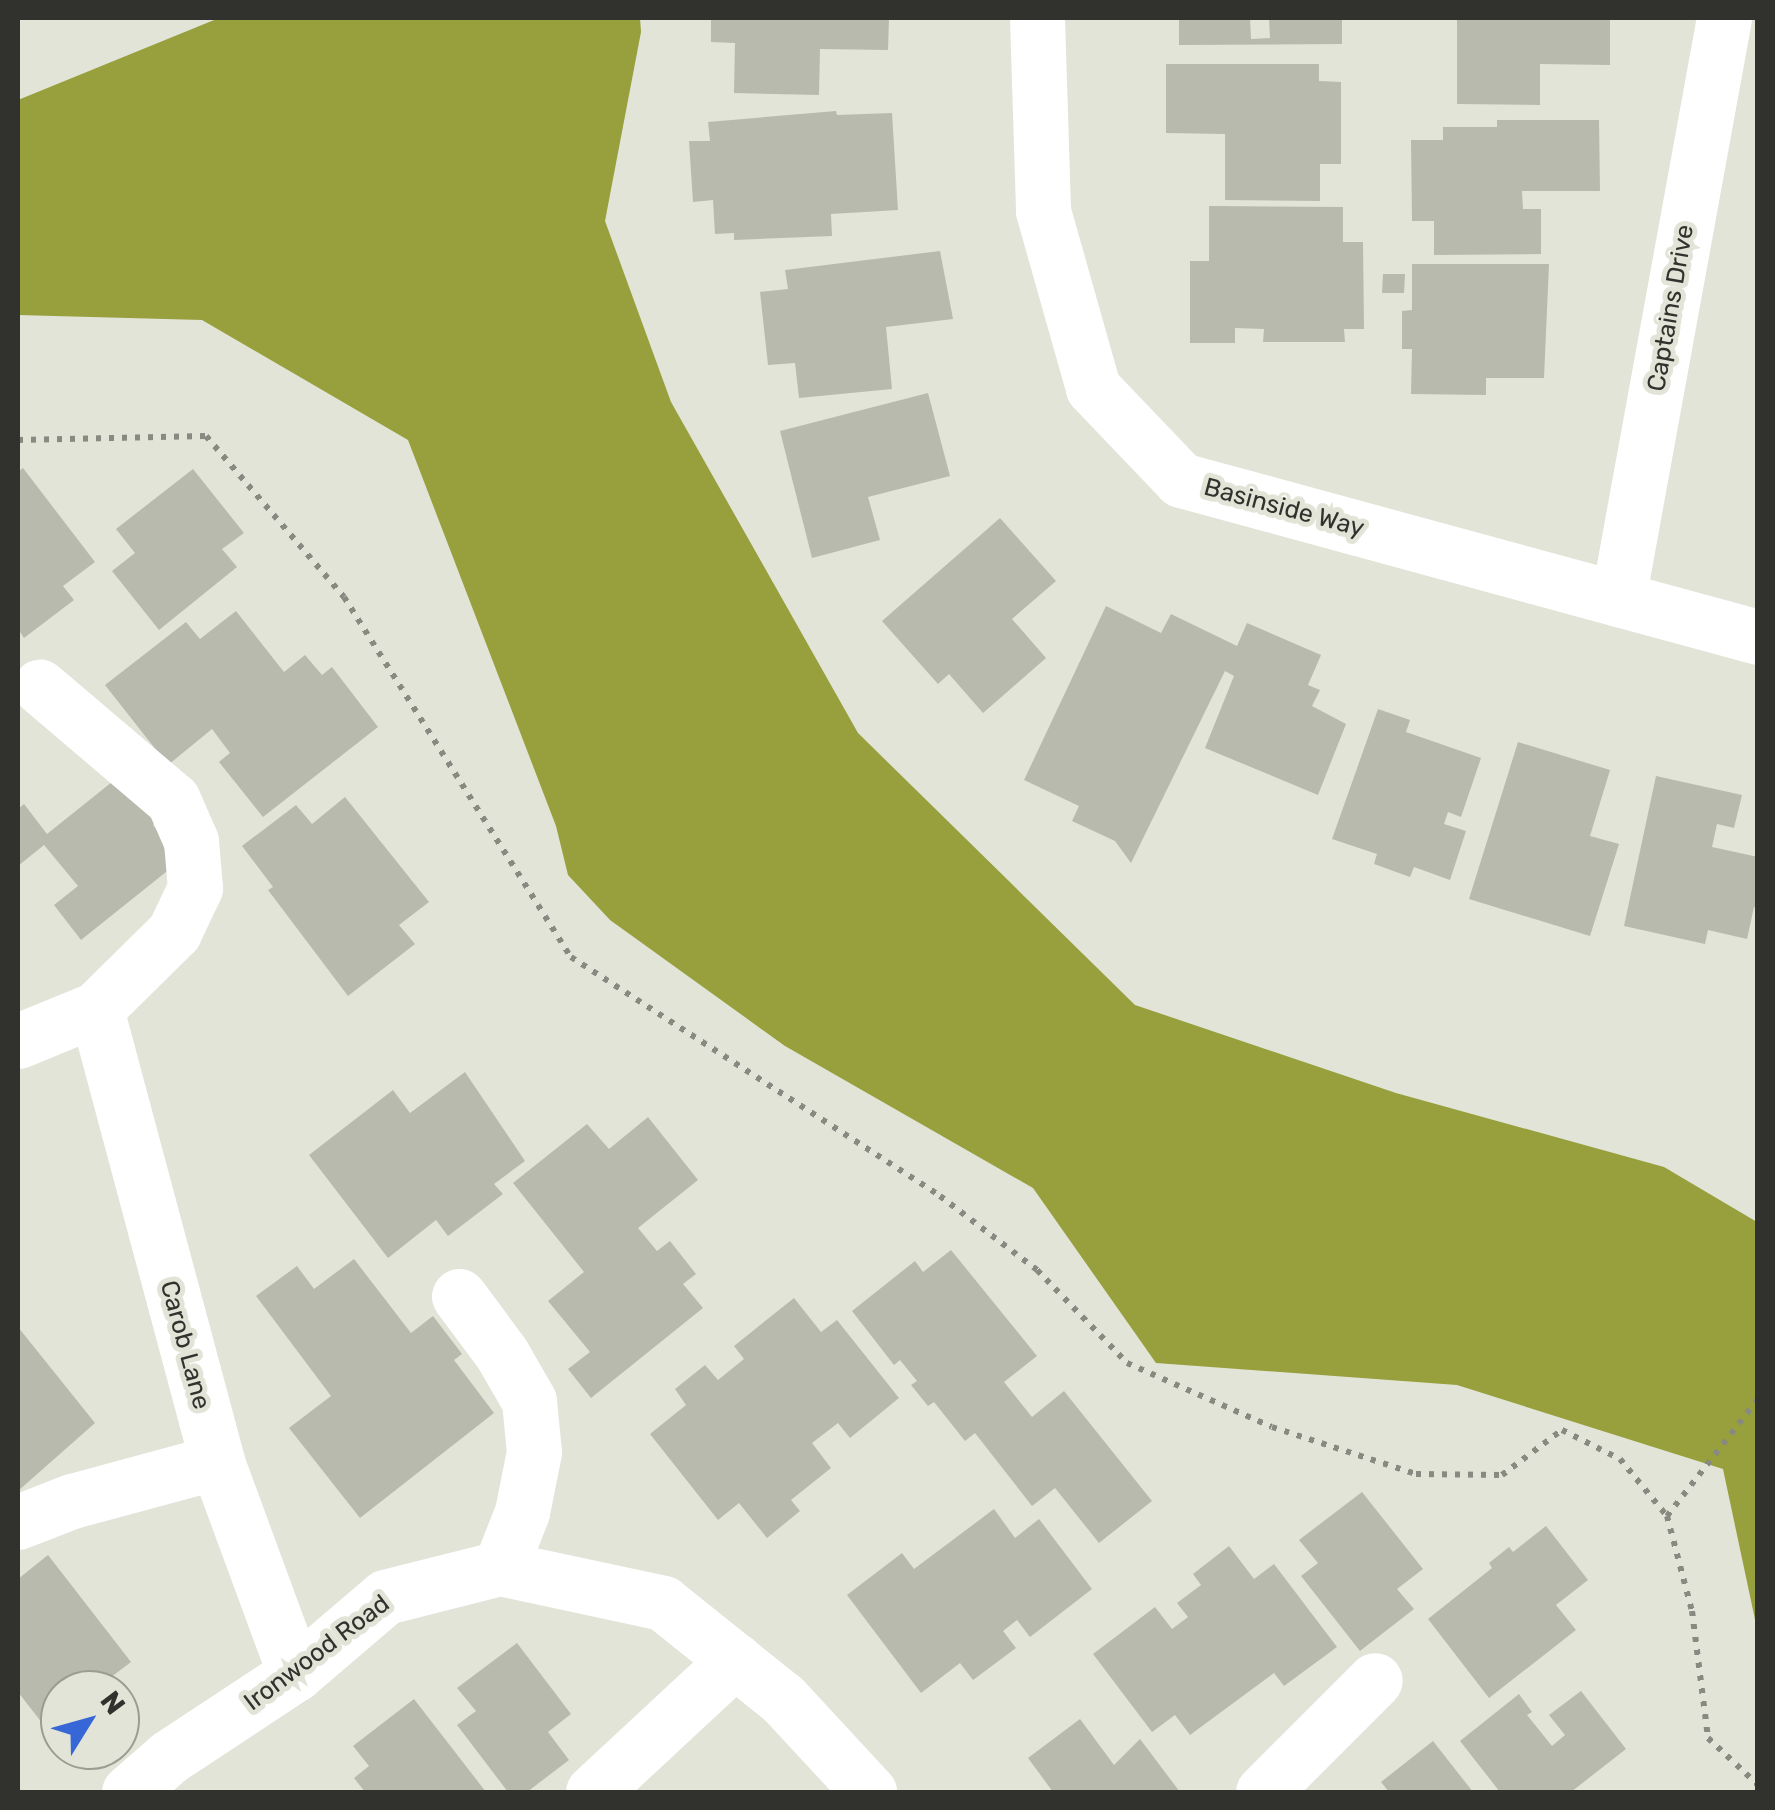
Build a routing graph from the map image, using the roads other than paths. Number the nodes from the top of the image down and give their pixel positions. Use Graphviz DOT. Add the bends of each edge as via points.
graph roads {
  1 [pos="1037,18"];
  2 [pos="1724,18"];
  3 [pos="1618,599"];
  4 [pos="1758,637"];
  5 [pos="40,687"];
  6 [pos="96,1010"];
  7 [pos="18,1042"];
  8 [pos="458,1296"];
  9 [pos="216,1462"];
  10 [pos="18,1522"];
  11 [pos="500,1568"];
  12 [pos="736,1660"];
  13 [pos="296,1674"];
  14 [pos="1375,1680"];
  15 [pos="129,1792"];
  16 [pos="593,1792"];
  17 [pos="869,1792"];
  18 [pos="1263,1792"];
  1 -- 3 [label="street, Basinside Way" via="1043,211 1093,388 1181,480"];
  2 -- 3 [label="street, Captains Drive"];
  3 -- 4 [label="street, Basinside Way"];
  5 -- 6 [label="street" via="173,800 191,840 195,888 174,932"];
  6 -- 7 [label="street"];
  6 -- 9 [label="street, Carob Lane"];
  8 -- 11 [label="street" via="528,1401 534,1452 522,1512"];
  9 -- 10 [label="street" via="72,1500"];
  9 -- 13 [label="street, Carob Lane"];
  11 -- 12 [label="street, Ironwood Road" via="663,1602"];
  11 -- 13 [label="street, Ironwood Road" via="385,1597"];
  12 -- 16 [label="street"];
  12 -- 17 [label="street, Ironwood Road" via="783,1699"];
  13 -- 15 [label="street, Ironwood Road"];
  14 -- 18 [label="street"];
}
